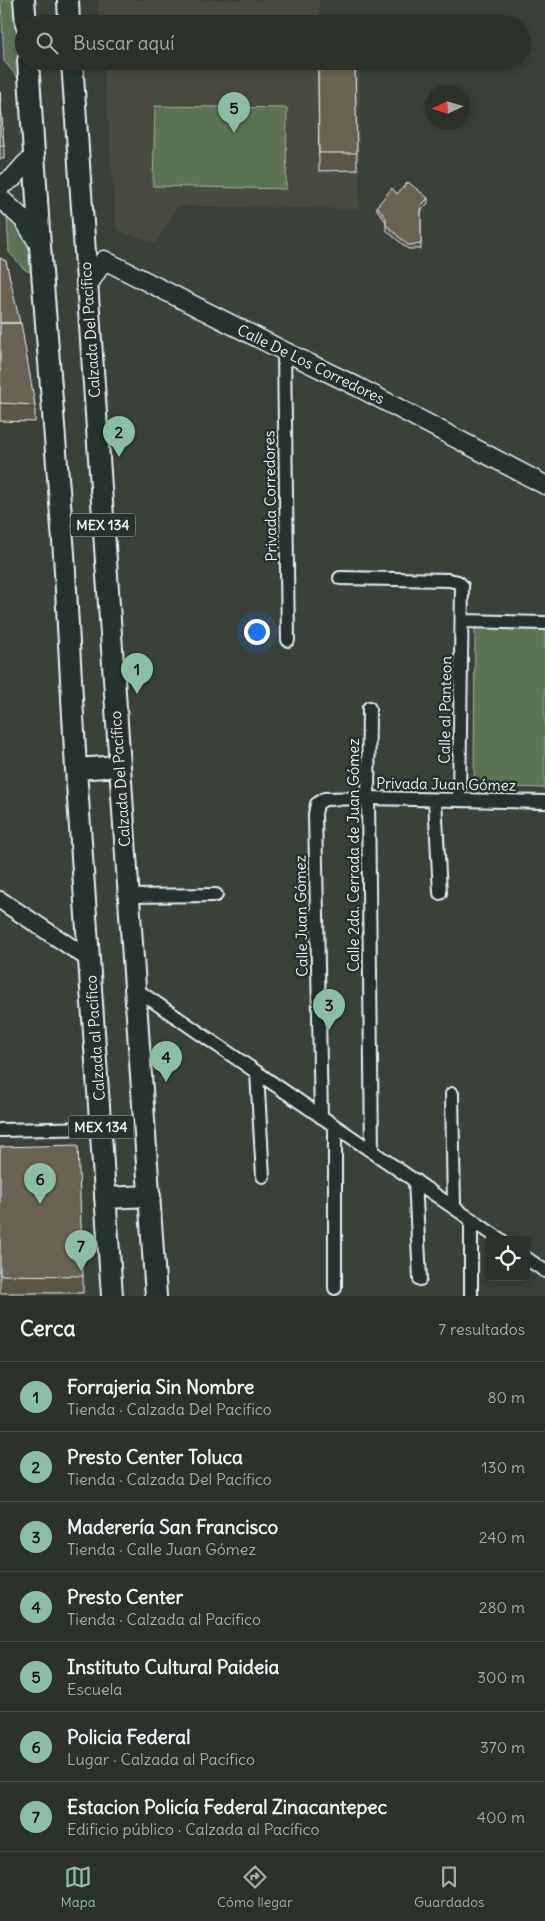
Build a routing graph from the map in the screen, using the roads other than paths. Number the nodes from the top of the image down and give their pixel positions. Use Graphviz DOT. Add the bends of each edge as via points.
graph roads {
  1 [pos="24,0"];
  2 [pos="68,0"];
  3 [pos="25,15"];
  4 [pos="69,15"];
  5 [pos="29,70"];
  6 [pos="73,70"];
  7 [pos="36,171"];
  8 [pos="0,186"];
  9 [pos="0,198"];
  10 [pos="40,246"];
  11 [pos="87,287"];
  12 [pos="284,351"];
  13 [pos="545,485"];
  14 [pos="340,578"];
  15 [pos="463,621"];
  16 [pos="545,624"];
  17 [pos="288,640"];
  18 [pos="369,708"];
  19 [pos="119,766"];
  20 [pos="76,769"];
  21 [pos="368,798"];
  22 [pos="435,800"];
  23 [pos="459,800"];
  24 [pos="545,802"];
  25 [pos="317,804"];
  26 [pos="440,893"];
  27 [pos="216,895"];
  28 [pos="129,896"];
  29 [pos="0,900"];
  30 [pos="89,959"];
  31 [pos="134,988"];
  32 [pos="257,1073"];
  33 [pos="452,1094"];
  34 [pos="321,1117"];
  35 [pos="335,1126"];
  36 [pos="101,1128"];
  37 [pos="0,1130"];
  38 [pos="372,1151"];
  39 [pos="263,1176"];
  40 [pos="415,1180"];
  41 [pos="150,1196"];
  42 [pos="105,1198"];
  43 [pos="454,1206"];
  44 [pos="471,1219"];
  45 [pos="495,1236"];
  46 [pos="530,1261"];
  47 [pos="545,1271"];
  48 [pos="420,1280"];
  49 [pos="335,1288"];
  50 [pos="112,1296"];
  51 [pos="156,1296"];
  52 [pos="471,1296"];
  1 -- 3 [label="main road"];
  2 -- 4 [label="main road"];
  5 -- 7 [label="main road, MEX 134"];
  6 -- 11 [label="main road, Calzada Del Pacífico / MEX 134"];
  7 -- 8 [label="main road" via="26,163 13,178"];
  7 -- 10 [label="main road, MEX 134"];
  9 -- 10 [label="main road" via="24,220"];
  10 -- 20 [label="main road, MEX 134" via="64,554"];
  11 -- 12 [label="main road, Calle De Los Corredores" via="104,260"];
  11 -- 19 [label="main road, Calzada Del Pacífico / MEX 134"];
  12 -- 13 [label="main road, Calle De Los Corredores"];
  12 -- 17 [label="street, Privada Corredores"];
  14 -- 15 [label="street, Calle al Panteon" via="458,582 463,589"];
  15 -- 16 [label="street"];
  15 -- 23 [label="street, Calle al Panteon"];
  18 -- 21 [label="street, Calle 2da. Cerrada de Juan Gómez"];
  19 -- 20 [label="main road"];
  19 -- 28 [label="main road, Calzada Del Pacífico / MEX 134"];
  20 -- 30 [label="main road, MEX 134"];
  21 -- 22 [label="street, Privada Juan Gómez"];
  21 -- 25 [label="street, Privada Juan Gómez" via="324,800"];
  21 -- 38 [label="street, Calle 2da. Cerrada de Juan Gómez"];
  22 -- 23 [label="street, Privada Juan Gómez"];
  22 -- 26 [label="street"];
  23 -- 24 [label="street, Privada Juan Gómez"];
  25 -- 34 [label="street, Calle Juan Gómez"];
  27 -- 28 [label="street"];
  28 -- 31 [label="main road, Calzada Del Pacífico / MEX 134"];
  29 -- 30 [label="street"];
  30 -- 36 [label="main road, Calzada al Pacífico / MEX 134"];
  31 -- 32 [label="street"];
  31 -- 41 [label="main road, MEX 134"];
  32 -- 34 [label="street"];
  32 -- 39 [label="street"];
  33 -- 43 [label="street"];
  34 -- 35 [label="street"];
  35 -- 38 [label="street"];
  35 -- 49 [label="street"];
  36 -- 37 [label="street"];
  36 -- 42 [label="main road, Calzada al Pacífico / MEX 134"];
  38 -- 40 [label="street"];
  40 -- 43 [label="street"];
  40 -- 48 [label="street"];
  41 -- 42 [label="main road"];
  41 -- 51 [label="main road, MEX 134"];
  42 -- 50 [label="main road, Calzada al Pacífico / MEX 134"];
  43 -- 44 [label="street"];
  44 -- 45 [label="street"];
  44 -- 52 [label="street"];
  46 -- 47 [label="street"];
}
